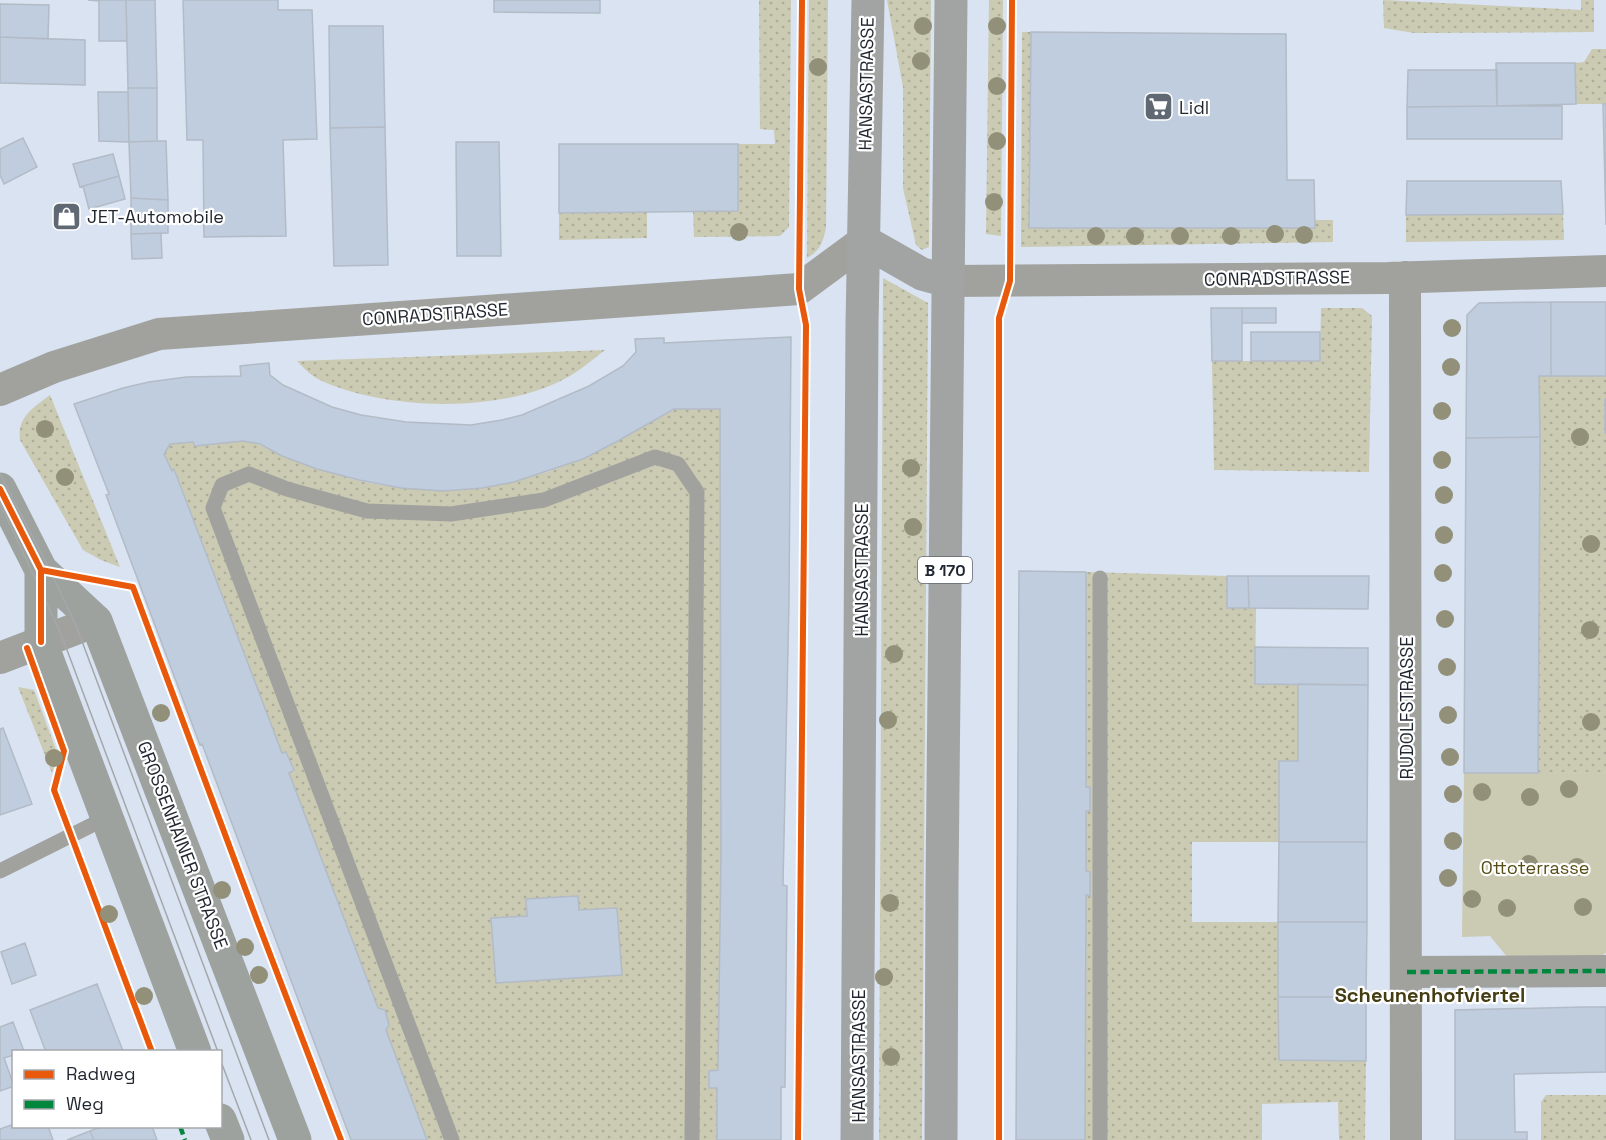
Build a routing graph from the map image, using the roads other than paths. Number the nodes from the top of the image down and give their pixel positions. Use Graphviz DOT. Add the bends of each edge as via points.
graph roads {
  1 [pos="868,0"];
  2 [pos="951,0"];
  3 [pos="864,241"];
  4 [pos="1606,271"];
  5 [pos="1406,277"];
  6 [pos="948,281"];
  7 [pos="0,390"];
  8 [pos="0,489"];
  9 [pos="41,570"];
  10 [pos="1100,578"];
  11 [pos="96,621"];
  12 [pos="41,642"];
  13 [pos="0,658"];
  14 [pos="106,818"];
  15 [pos="0,871"];
  16 [pos="1606,971"];
  17 [pos="1407,972"];
  18 [pos="194,1050"];
  19 [pos="222,1125"];
  20 [pos="228,1140"];
  21 [pos="296,1140"];
  22 [pos="452,1140"];
  23 [pos="692,1140"];
  24 [pos="857,1140"];
  25 [pos="941,1140"];
  26 [pos="1100,1140"];
  27 [pos="1406,1140"];
  1 -- 3 [label="main road, HANSASTRASSE"];
  2 -- 6 [label="main road, B 170"];
  3 -- 6 [label="main road" via="922,274"];
  3 -- 7 [label="street, CONRADSTRASSE" via="799,288 159,334 54,367"];
  3 -- 24 [label="main road, HANSASTRASSE"];
  4 -- 5 [label="street, CONRADSTRASSE"];
  5 -- 6 [label="street, CONRADSTRASSE"];
  5 -- 17 [label="street, RUDOLFSTRASSE"];
  6 -- 25 [label="main road, B 170"];
  8 -- 9 [label="main road, GROSSENHAINER STRASSE"];
  9 -- 11 [label="main road, GROSSENHAINER STRASSE"];
  9 -- 12 [label="main road, GROSSENHAINER STRASSE"];
  10 -- 26 [label="lane"];
  11 -- 12 [label="street"];
  11 -- 21 [label="main road, GROSSENHAINER STRASSE"];
  12 -- 13 [label="street"];
  12 -- 14 [label="main road, GROSSENHAINER STRASSE"];
  14 -- 15 [label="lane"];
  14 -- 18 [label="main road, GROSSENHAINER STRASSE"];
  16 -- 17 [label="street"];
  17 -- 27 [label="street, RUDOLFSTRASSE"];
  19 -- 20 [label="main road"];
  22 -- 23 [label="lane" via="213,508 222,485 249,474 367,511 452,514 544,500 655,457 678,464 697,492"];
}
